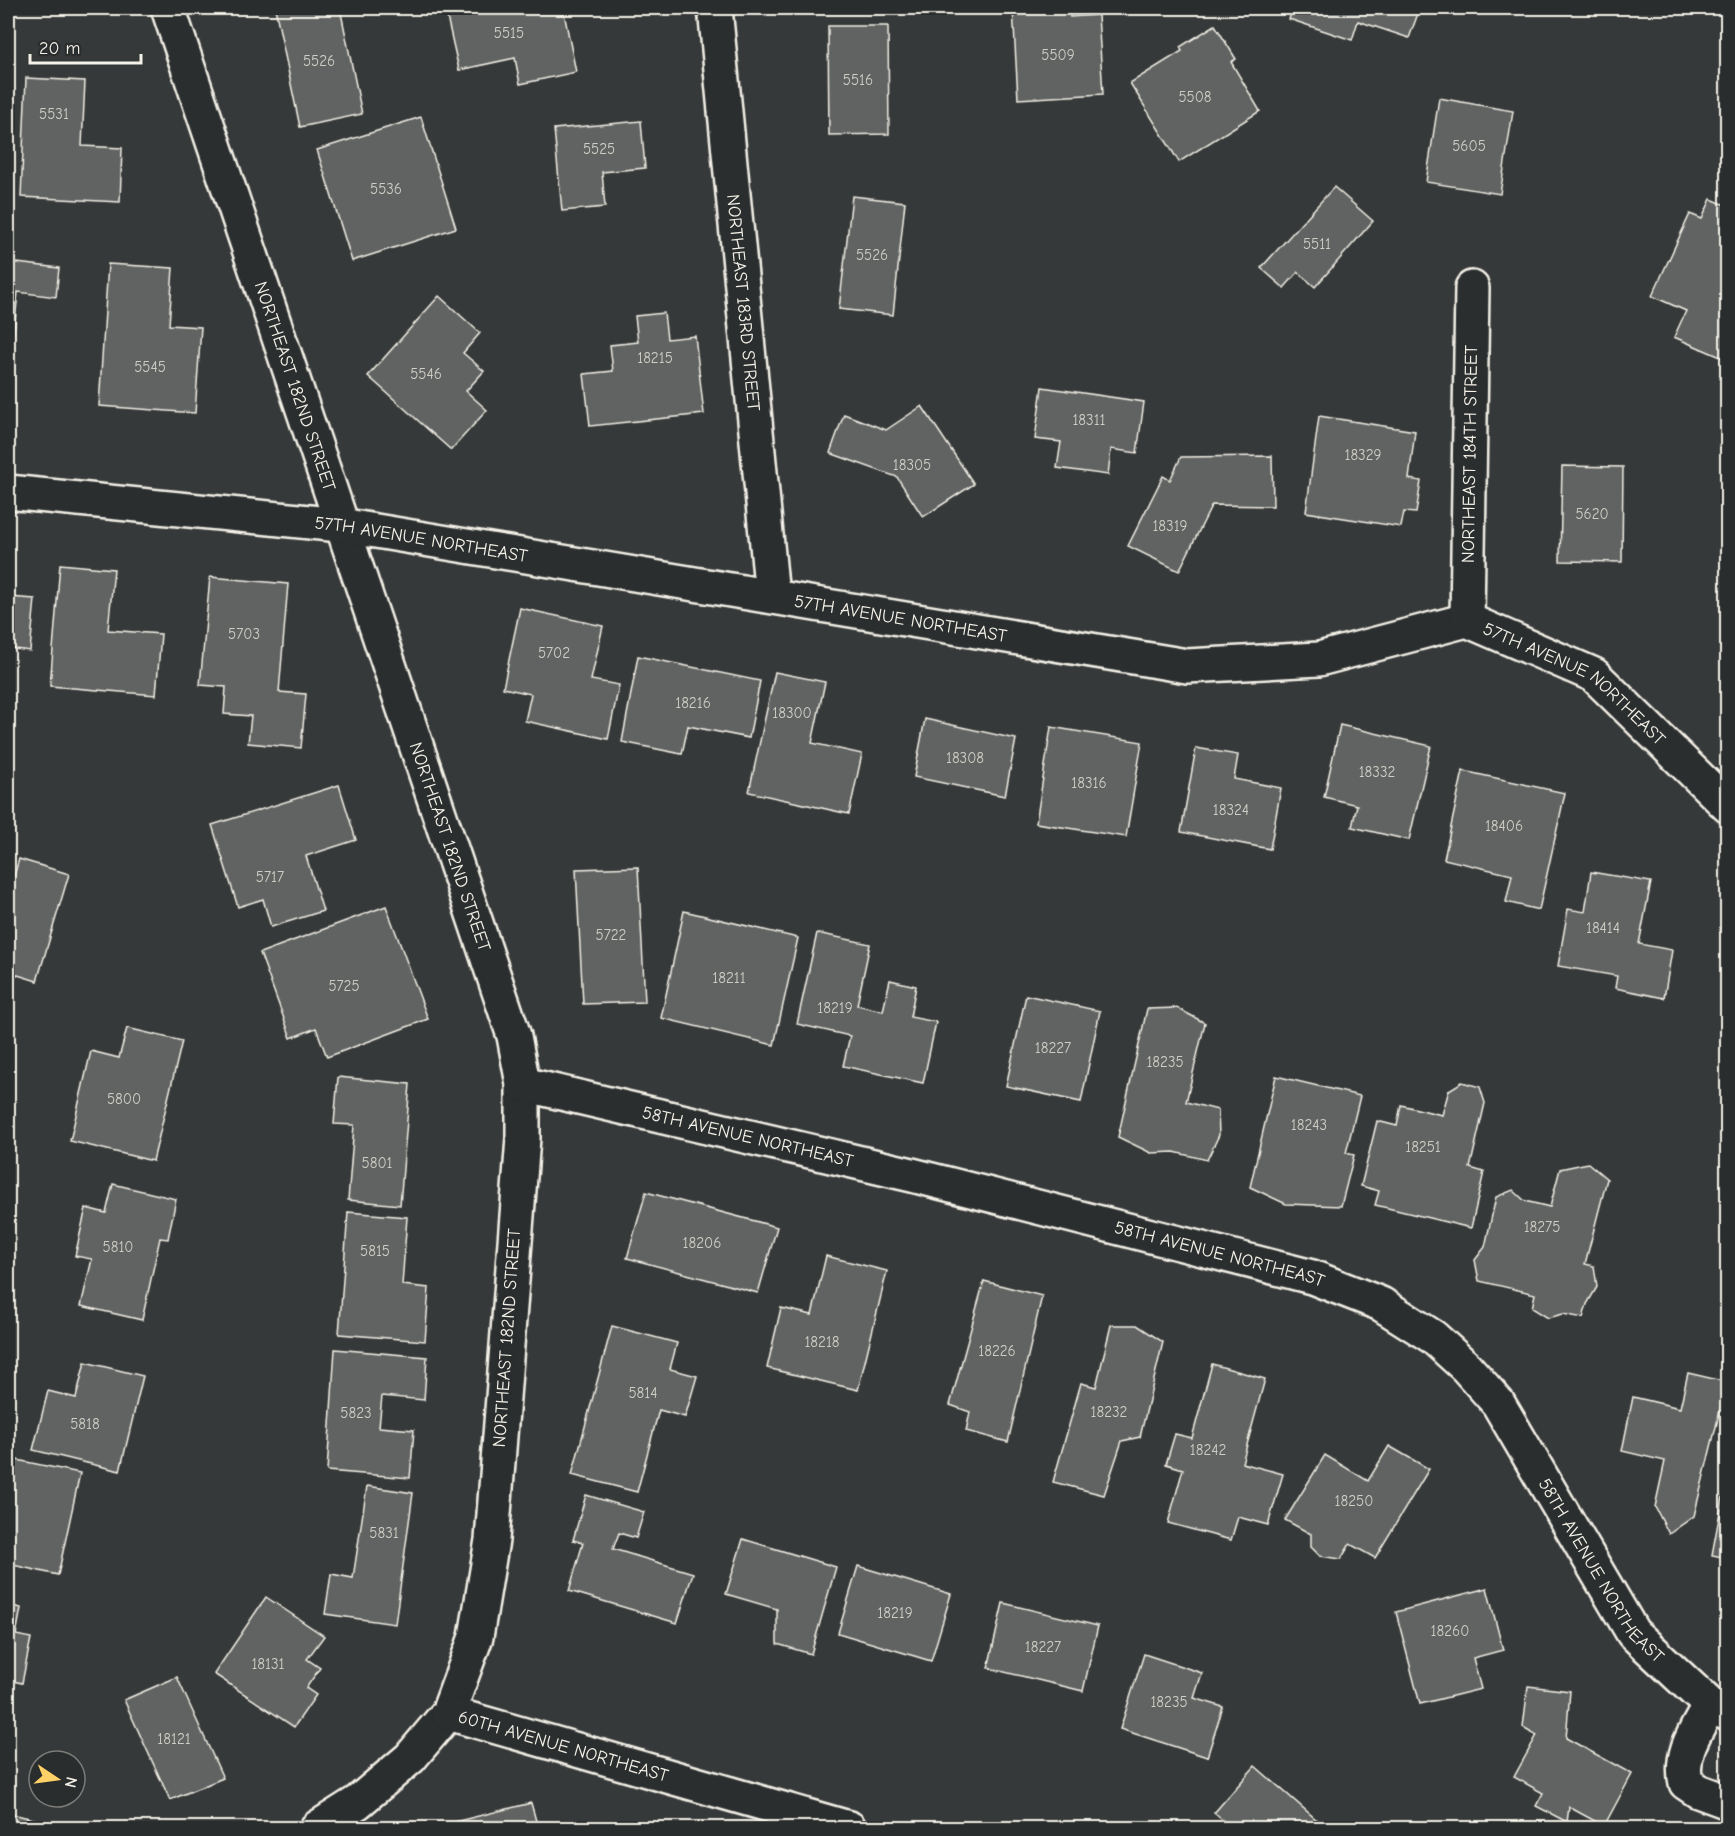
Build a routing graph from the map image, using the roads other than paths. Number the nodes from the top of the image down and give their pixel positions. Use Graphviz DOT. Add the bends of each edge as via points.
graph roads {
  1 [pos="168,8"];
  2 [pos="715,8"];
  3 [pos="1472,288"];
  4 [pos="8,492"];
  5 [pos="340,525"];
  6 [pos="772,596"];
  7 [pos="1467,620"];
  8 [pos="1728,806"];
  9 [pos="523,1084"];
  10 [pos="1719,1710"];
  11 [pos="448,1713"];
  12 [pos="1728,1802"];
  13 [pos="317,1828"];
  14 [pos="849,1828"];
  1 -- 5 [label="street, NORTHEAST 182ND STREET"];
  2 -- 6 [label="street, NORTHEAST 183RD STREET"];
  3 -- 7 [label="street, NORTHEAST 184TH STREET"];
  4 -- 5 [label="street, 57TH AVENUE NORTHEAST"];
  5 -- 6 [label="street, 57TH AVENUE NORTHEAST"];
  5 -- 9 [label="street, NORTHEAST 182ND STREET" via="514,1036"];
  6 -- 7 [label="street, 57TH AVENUE NORTHEAST" via="1187,666 1318,660"];
  7 -- 8 [label="street, 57TH AVENUE NORTHEAST" via="1594,675"];
  9 -- 10 [label="street, 58TH AVENUE NORTHEAST" via="912,1175 1278,1268 1381,1304 1433,1337 1497,1403 1633,1632"];
  9 -- 11 [label="street, NORTHEAST 182ND STREET" via="523,1138 492,1540 476,1638"];
  10 -- 12 [label="street" via="1685,1751 1682,1767 1686,1783"];
  11 -- 13 [label="street, 60TH AVENUE NORTHEAST" via="410,1758 358,1802"];
  11 -- 14 [label="street, 60TH AVENUE NORTHEAST"];
}
